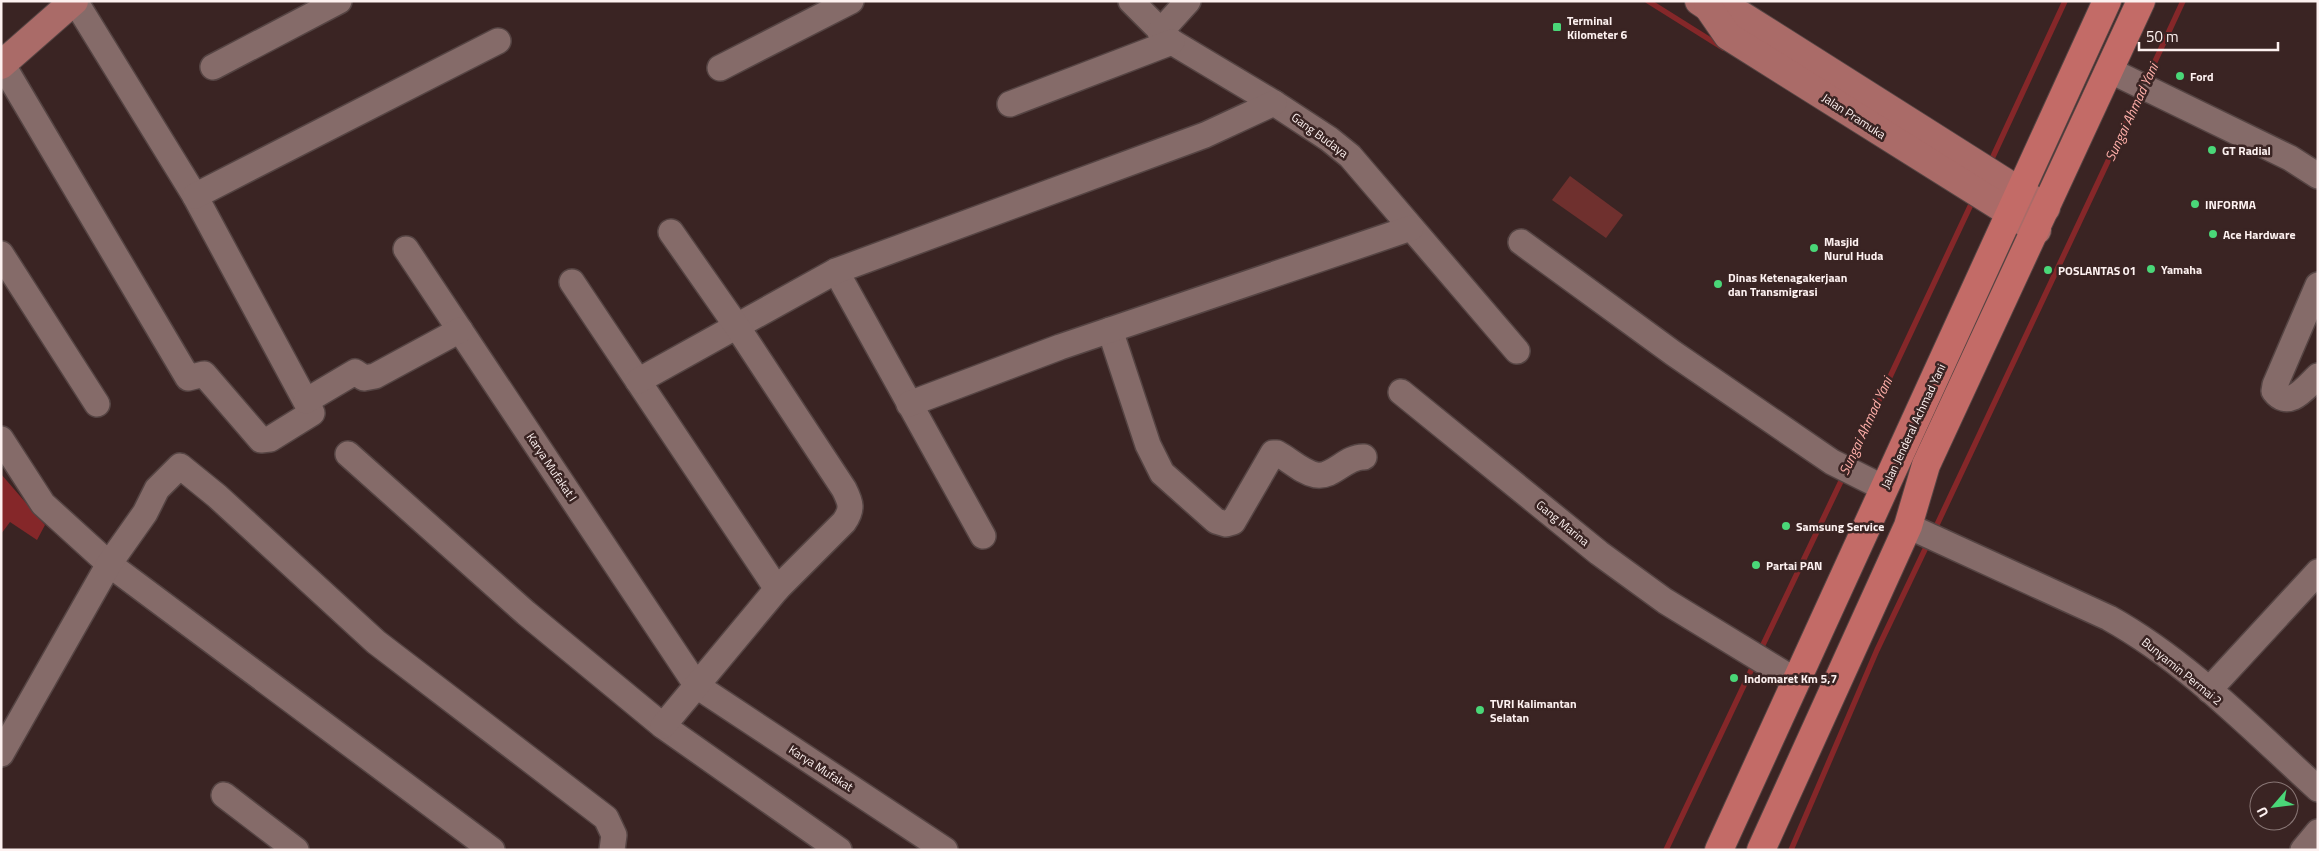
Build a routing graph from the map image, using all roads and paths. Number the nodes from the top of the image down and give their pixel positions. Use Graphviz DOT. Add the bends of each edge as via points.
graph roads {
  1 [pos="75,1"];
  2 [pos="339,1"];
  3 [pos="851,1"];
  4 [pos="1132,1"];
  5 [pos="1188,1"];
  6 [pos="2107,1"];
  7 [pos="2141,1"];
  8 [pos="1704,4"];
  9 [pos="1166,37"];
  10 [pos="498,41"];
  11 [pos="2,64"];
  12 [pos="213,67"];
  13 [pos="720,68"];
  14 [pos="2109,70"];
  15 [pos="1274,103"];
  16 [pos="1010,104"];
  17 [pos="2318,176"];
  18 [pos="195,196"];
  19 [pos="2006,197"];
  20 [pos="2041,219"];
  21 [pos="1411,228"];
  22 [pos="671,232"];
  23 [pos="1521,242"];
  24 [pos="406,249"];
  25 [pos="1,254"];
  26 [pos="836,271"];
  27 [pos="572,282"];
  28 [pos="2318,285"];
  29 [pos="736,325"];
  30 [pos="460,330"];
  31 [pos="1110,330"];
  32 [pos="1517,351"];
  33 [pos="2318,376"];
  34 [pos="638,381"];
  35 [pos="1401,392"];
  36 [pos="306,401"];
  37 [pos="96,404"];
  38 [pos="909,404"];
  39 [pos="1,439"];
  40 [pos="348,454"];
  41 [pos="1364,456"];
  42 [pos="1884,488"];
  43 [pos="1916,530"];
  44 [pos="983,536"];
  45 [pos="109,564"];
  46 [pos="2318,572"];
  47 [pos="777,588"];
  48 [pos="1796,681"];
  49 [pos="697,686"];
  50 [pos="2208,690"];
  51 [pos="663,726"];
  52 [pos="1,754"];
  53 [pos="1753,779"];
  54 [pos="2318,789"];
  55 [pos="1787,792"];
  56 [pos="224,795"];
  57 [pos="1737,812"];
  58 [pos="2318,832"];
  59 [pos="1766,838"];
  60 [pos="296,850"];
  61 [pos="492,850"];
  62 [pos="612,850"];
  63 [pos="839,850"];
  64 [pos="945,850"];
  65 [pos="1720,850"];
  66 [pos="2303,850"];
  1 -- 11 [label="main road"];
  1 -- 18 [label="street"];
  2 -- 12 [label="street"];
  3 -- 13 [label="street"];
  4 -- 9 [label="street, Gang Budaya"];
  5 -- 9 [label="street"];
  6 -- 19 [label="highway, Jalan Jenderal Achmad Yani"];
  7 -- 14 [label="highway"];
  8 -- 19 [label="main road, Jalan Pramuka" via="1740,15 1969,175"];
  9 -- 15 [label="street, Gang Budaya"];
  9 -- 16 [label="street"];
  10 -- 18 [label="street"];
  11 -- 36 [label="street" via="188,378 204,374 264,441 312,413"];
  14 -- 17 [label="street" via="2290,158"];
  14 -- 20 [label="highway"];
  15 -- 21 [label="street, Gang Budaya" via="1350,156"];
  15 -- 26 [label="street" via="1205,135"];
  18 -- 36 [label="street"];
  19 -- 20 [label="main road, Jalan Pramuka"];
  19 -- 42 [label="highway, Jalan Jenderal Achmad Yani"];
  20 -- 43 [label="highway" via="1926,465"];
  21 -- 31 [label="street"];
  21 -- 32 [label="street, Gang Budaya"];
  22 -- 29 [label="street"];
  23 -- 42 [label="street" via="1673,353 1832,462"];
  24 -- 30 [label="street, Karya Mufakat I"];
  25 -- 37 [label="street"];
  26 -- 29 [label="street"];
  26 -- 38 [label="street"];
  27 -- 34 [label="street"];
  28 -- 33 [label="street" via="2274,391 2284,399 2296,397"];
  29 -- 34 [label="street"];
  29 -- 47 [label="street" via="851,502 851,512 844,522"];
  30 -- 36 [label="street" via="375,376 364,378 355,372"];
  30 -- 49 [label="street, Karya Mufakat I"];
  31 -- 38 [label="street"];
  31 -- 41 [label="street" via="1155,462 1170,482 1216,521 1233,522 1273,453 1316,475"];
  34 -- 47 [label="street"];
  35 -- 48 [label="street, Gang Marina" via="1599,553 1665,601"];
  38 -- 44 [label="street"];
  39 -- 45 [label="street" via="43,504"];
  40 -- 51 [label="street" via="526,613"];
  42 -- 48 [label="highway, Jalan Jenderal Achmad Yani"];
  43 -- 50 [label="street, Bunyamin Permai 2" via="2109,618 2137,634"];
  43 -- 55 [label="highway"];
  45 -- 52 [label="street"];
  45 -- 61 [label="street"];
  45 -- 62 [label="street" via="145,513 157,489 180,466 376,642 606,818 614,835"];
  46 -- 50 [label="street"];
  47 -- 49 [label="street"];
  48 -- 53 [label="highway, Jalan Jenderal Achmad Yani"];
  49 -- 51 [label="street"];
  49 -- 64 [label="street, Karya Mufakat"];
  50 -- 54 [label="street, Bunyamin Permai 2"];
  51 -- 63 [label="street"];
  53 -- 55 [label="highway"];
  53 -- 57 [label="highway, Jalan Jenderal Achmad Yani"];
  55 -- 59 [label="highway"];
  56 -- 60 [label="street"];
  57 -- 59 [label="highway"];
  57 -- 65 [label="highway, Jalan Jenderal Achmad Yani"];
  58 -- 66 [label="street"];
}
